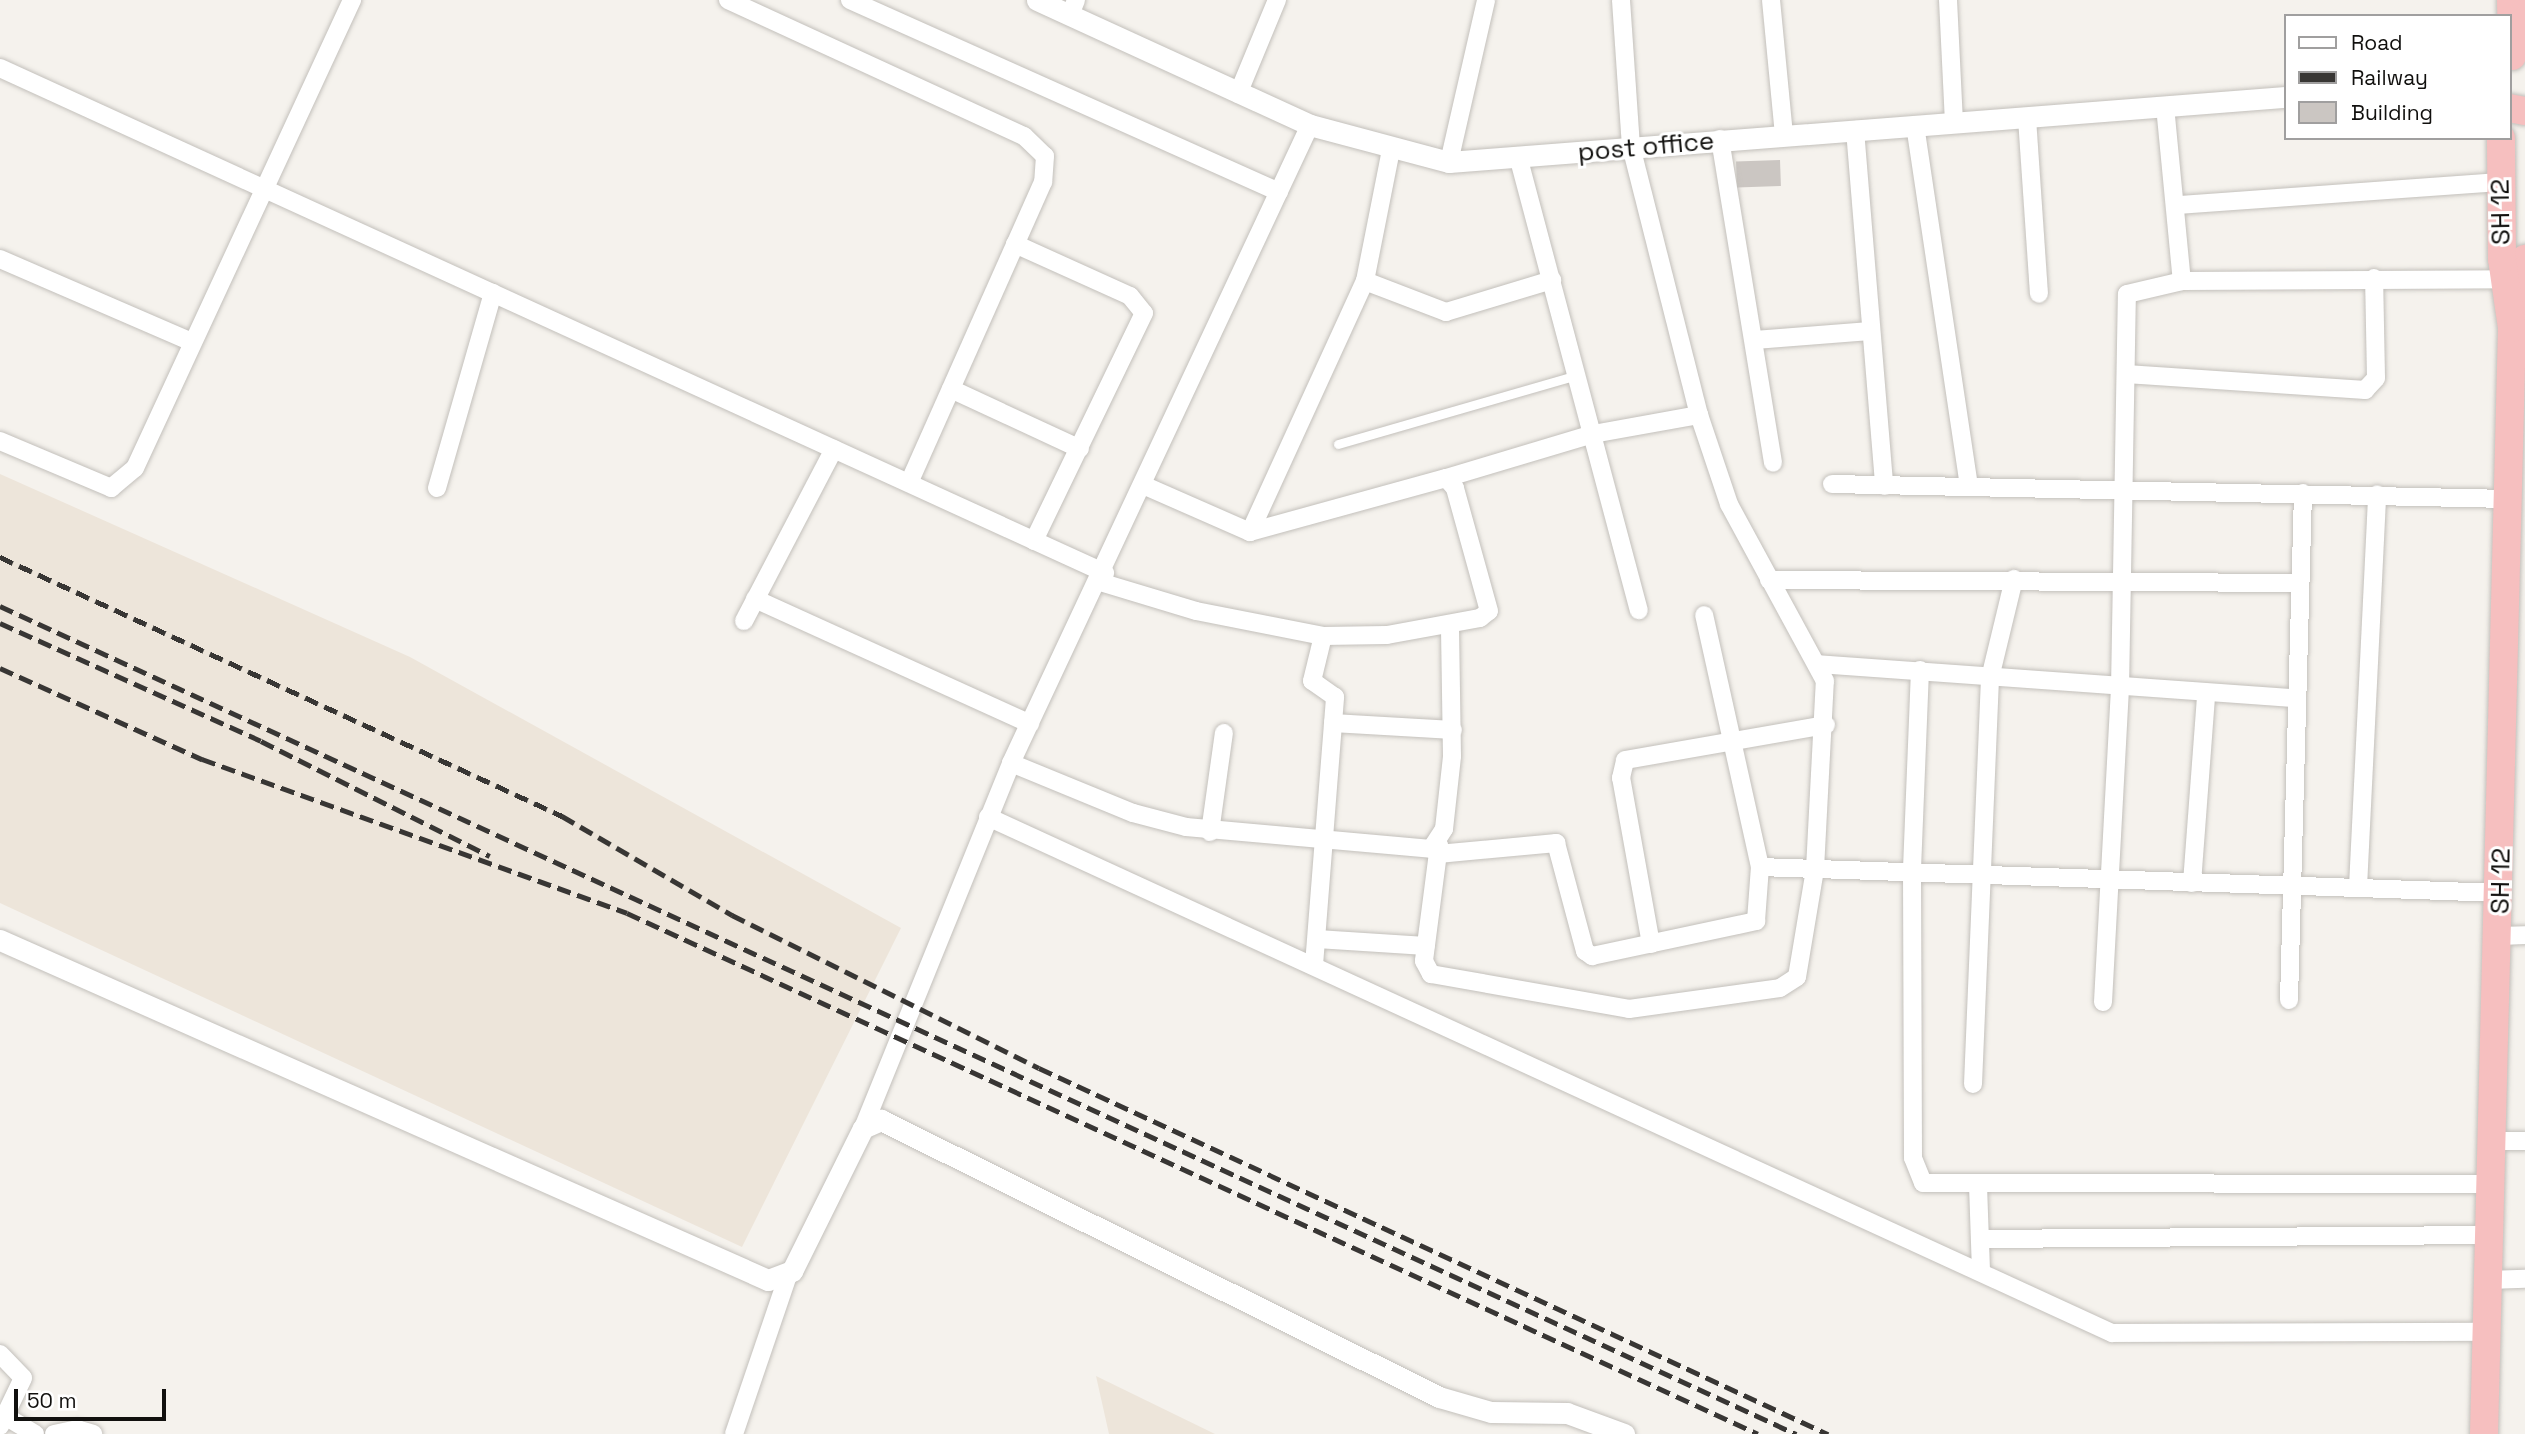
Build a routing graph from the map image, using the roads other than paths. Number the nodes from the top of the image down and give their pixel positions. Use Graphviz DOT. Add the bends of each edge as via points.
graph roads {
  1 [pos="352,0"];
  2 [pos="728,0"];
  3 [pos="850,0"];
  4 [pos="1037,0"];
  5 [pos="1278,0"];
  6 [pos="1486,0"];
  7 [pos="1621,0"];
  8 [pos="1771,0"];
  9 [pos="1948,0"];
  10 [pos="2511,0"];
  11 [pos="1073,7"];
  12 [pos="2516,56"];
  13 [pos="0,68"];
  14 [pos="1238,94"];
  15 [pos="2284,97"];
  16 [pos="2165,106"];
  17 [pos="2027,118"];
  18 [pos="1954,122"];
  19 [pos="1310,125"];
  20 [pos="1915,125"];
  21 [pos="1855,130"];
  22 [pos="1784,136"];
  23 [pos="1720,139"];
  24 [pos="2501,140"];
  25 [pos="1631,147"];
  26 [pos="1391,150"];
  27 [pos="1519,160"];
  28 [pos="1449,162"];
  29 [pos="2501,182"];
  30 [pos="265,187"];
  31 [pos="1279,192"];
  32 [pos="2179,205"];
  33 [pos="1015,244"];
  34 [pos="0,259"];
  35 [pos="2517,272"];
  36 [pos="2374,278"];
  37 [pos="1552,280"];
  38 [pos="1365,281"];
  39 [pos="2182,281"];
  40 [pos="493,293"];
  41 [pos="2039,294"];
  42 [pos="1871,331"];
  43 [pos="1754,340"];
  44 [pos="192,342"];
  45 [pos="2126,374"];
  46 [pos="1577,375"];
  47 [pos="951,389"];
  48 [pos="1699,415"];
  49 [pos="1593,435"];
  50 [pos="0,441"];
  51 [pos="1338,444"];
  52 [pos="834,449"];
  53 [pos="1080,449"];
  54 [pos="1773,463"];
  55 [pos="1446,478"];
  56 [pos="2514,482"];
  57 [pos="909,483"];
  58 [pos="1832,484"];
  59 [pos="1969,485"];
  60 [pos="1145,486"];
  61 [pos="1884,486"];
  62 [pos="2124,486"];
  63 [pos="437,488"];
  64 [pos="2302,493"];
  65 [pos="2377,494"];
  66 [pos="1250,533"];
  67 [pos="1034,541"];
  68 [pos="1102,578"];
  69 [pos="2014,579"];
  70 [pos="1769,580"];
  71 [pos="2121,582"];
  72 [pos="2298,583"];
  73 [pos="2516,590"];
  74 [pos="755,599"];
  75 [pos="1639,610"];
  76 [pos="1704,614"];
  77 [pos="744,621"];
  78 [pos="1450,625"];
  79 [pos="1323,636"];
  80 [pos="1817,664"];
  81 [pos="1920,670"];
  82 [pos="1990,678"];
  83 [pos="2120,689"];
  84 [pos="2206,695"];
  85 [pos="2295,698"];
  86 [pos="1333,723"];
  87 [pos="1030,724"];
  88 [pos="1826,725"];
  89 [pos="1453,730"];
  90 [pos="1224,733"];
  91 [pos="1735,743"];
  92 [pos="1011,763"];
  93 [pos="988,817"];
  94 [pos="1210,832"];
  95 [pos="1325,838"];
  96 [pos="1439,849"];
  97 [pos="1760,867"];
  98 [pos="1815,869"];
  99 [pos="1912,871"];
  100 [pos="1977,875"];
  101 [pos="2107,881"];
  102 [pos="2192,883"];
  103 [pos="2290,885"];
  104 [pos="2358,887"];
  105 [pos="2500,893"];
  106 [pos="2513,936"];
  107 [pos="1317,939"];
  108 [pos="0,940"];
  109 [pos="1651,944"];
  110 [pos="1426,946"];
  111 [pos="1314,965"];
  112 [pos="2289,1000"];
  113 [pos="2103,1002"];
  114 [pos="1973,1084"];
  115 [pos="863,1128"];
  116 [pos="2493,1141"];
  117 [pos="2525,1141"];
  118 [pos="2492,1184"];
  119 [pos="1978,1185"];
  120 [pos="2490,1235"];
  121 [pos="1980,1239"];
  122 [pos="1981,1272"];
  123 [pos="787,1278"];
  124 [pos="2525,1279"];
  125 [pos="2488,1280"];
  126 [pos="2488,1332"];
  127 [pos="0,1354"];
  128 [pos="2,1421"];
  129 [pos="35,1434"];
  130 [pos="54,1434"];
  131 [pos="93,1434"];
  132 [pos="734,1434"];
  133 [pos="1624,1434"];
  134 [pos="2484,1434"];
  1 -- 30 [label="street"];
  2 -- 33 [label="street" via="1039,147 1046,169"];
  3 -- 31 [label="street"];
  4 -- 11 [label="street, post office"];
  5 -- 14 [label="street"];
  6 -- 28 [label="street"];
  7 -- 25 [label="street"];
  8 -- 22 [label="street"];
  9 -- 18 [label="street"];
  10 -- 12 [label="highway"];
  11 -- 14 [label="street, post office"];
  13 -- 30 [label="street"];
  14 -- 19 [label="street, post office"];
  15 -- 16 [label="street, post office"];
  16 -- 17 [label="street, post office"];
  16 -- 32 [label="street"];
  17 -- 18 [label="street, post office"];
  17 -- 41 [label="street"];
  18 -- 20 [label="street, post office"];
  19 -- 26 [label="street, post office"];
  19 -- 31 [label="street"];
  20 -- 21 [label="street, post office"];
  20 -- 59 [label="street"];
  21 -- 22 [label="street, post office"];
  21 -- 42 [label="street"];
  22 -- 23 [label="street, post office"];
  23 -- 25 [label="street, post office"];
  23 -- 43 [label="street"];
  24 -- 29 [label="highway, SH 12"];
  25 -- 27 [label="street, post office"];
  25 -- 48 [label="street"];
  26 -- 28 [label="street, post office"];
  26 -- 38 [label="street"];
  27 -- 28 [label="street, post office"];
  27 -- 37 [label="street"];
  29 -- 32 [label="street"];
  29 -- 35 [label="highway, SH 12"];
  30 -- 40 [label="street"];
  30 -- 44 [label="street"];
  31 -- 60 [label="street"];
  32 -- 39 [label="street"];
  33 -- 47 [label="street"];
  33 -- 53 [label="street" via="1130,296 1144,313"];
  34 -- 44 [label="street"];
  35 -- 36 [label="street"];
  35 -- 56 [label="highway, SH 12" via="2512,328"];
  36 -- 39 [label="street"];
  36 -- 45 [label="street" via="2376,379 2365,390"];
  37 -- 38 [label="street" via="1459,312"];
  37 -- 46 [label="street"];
  38 -- 66 [label="street"];
  39 -- 45 [label="street" via="2127,294"];
  40 -- 52 [label="street"];
  40 -- 63 [label="street"];
  42 -- 43 [label="street"];
  42 -- 61 [label="street"];
  43 -- 54 [label="street"];
  44 -- 50 [label="street" via="135,468 111,488"];
  45 -- 62 [label="street"];
  46 -- 49 [label="street"];
  46 -- 51 [label="lane"];
  47 -- 53 [label="street"];
  47 -- 57 [label="street"];
  48 -- 49 [label="street"];
  48 -- 70 [label="street" via="1729,504"];
  49 -- 55 [label="street"];
  49 -- 75 [label="street"];
  52 -- 57 [label="street"];
  52 -- 74 [label="street"];
  53 -- 67 [label="street"];
  55 -- 66 [label="street"];
  55 -- 78 [label="street" via="1455,488 1489,606 1480,618"];
  56 -- 65 [label="street"];
  56 -- 73 [label="highway, SH 12"];
  57 -- 67 [label="street"];
  58 -- 61 [label="street"];
  59 -- 61 [label="street"];
  59 -- 62 [label="street"];
  60 -- 66 [label="street"];
  60 -- 68 [label="street"];
  62 -- 64 [label="street"];
  62 -- 71 [label="street"];
  64 -- 65 [label="street"];
  64 -- 72 [label="street"];
  65 -- 104 [label="street"];
  67 -- 68 [label="street"];
  68 -- 79 [label="street" via="1196,611"];
  68 -- 87 [label="street"];
  69 -- 70 [label="street"];
  69 -- 71 [label="street"];
  69 -- 82 [label="street"];
  70 -- 80 [label="street"];
  71 -- 72 [label="street"];
  71 -- 83 [label="street"];
  72 -- 85 [label="street"];
  73 -- 105 [label="highway, SH 12"];
  74 -- 77 [label="street"];
  74 -- 87 [label="street"];
  76 -- 91 [label="street"];
  78 -- 79 [label="street"];
  78 -- 89 [label="street"];
  79 -- 86 [label="street" via="1312,681 1334,694"];
  80 -- 81 [label="street"];
  80 -- 88 [label="street" via="1827,698"];
  81 -- 82 [label="street"];
  81 -- 99 [label="street"];
  82 -- 83 [label="street"];
  82 -- 100 [label="street"];
  83 -- 84 [label="street"];
  83 -- 101 [label="street"];
  84 -- 85 [label="street"];
  84 -- 102 [label="street"];
  85 -- 103 [label="street"];
  86 -- 89 [label="street"];
  86 -- 95 [label="street"];
  87 -- 92 [label="street"];
  88 -- 91 [label="street"];
  88 -- 98 [label="street"];
  89 -- 96 [label="street"];
  90 -- 94 [label="street"];
  91 -- 97 [label="street"];
  91 -- 109 [label="street" via="1636,756 1620,766"];
  92 -- 93 [label="street"];
  92 -- 94 [label="street" via="1133,813"];
  93 -- 111 [label="street"];
  93 -- 115 [label="street"];
  94 -- 95 [label="street"];
  95 -- 96 [label="street"];
  95 -- 107 [label="street"];
  96 -- 109 [label="street" via="1551,840 1571,886 1585,951 1601,956"];
  96 -- 110 [label="street"];
  97 -- 98 [label="street"];
  97 -- 109 [label="street" via="1756,921"];
  98 -- 99 [label="street"];
  98 -- 110 [label="street" via="1797,977 1780,988 1617,1008 1431,974 1424,967"];
  99 -- 100 [label="street"];
  99 -- 119 [label="street" via="1915,1171 1923,1183"];
  100 -- 101 [label="street"];
  100 -- 114 [label="street"];
  101 -- 102 [label="street"];
  101 -- 113 [label="street"];
  102 -- 103 [label="street"];
  103 -- 104 [label="street"];
  103 -- 112 [label="street"];
  104 -- 105 [label="street"];
  105 -- 106 [label="highway, SH 12"];
  106 -- 116 [label="highway, SH 12"];
  107 -- 110 [label="street"];
  107 -- 111 [label="street"];
  108 -- 123 [label="street" via="768,1280"];
  111 -- 122 [label="street"];
  115 -- 123 [label="street"];
  115 -- 133 [label="street" via="872,1120 889,1123 1439,1397 1491,1412 1567,1413"];
  116 -- 117 [label="street"];
  116 -- 118 [label="highway, SH 12"];
  118 -- 119 [label="street"];
  118 -- 120 [label="highway, SH 12"];
  119 -- 121 [label="street"];
  120 -- 121 [label="street"];
  120 -- 125 [label="highway, SH 12"];
  121 -- 122 [label="street"];
  122 -- 126 [label="street" via="2124,1336"];
  123 -- 132 [label="street"];
  124 -- 125 [label="street"];
  125 -- 126 [label="highway, SH 12"];
  126 -- 134 [label="highway, SH 12"];
  127 -- 128 [label="street" via="23,1378"];
  128 -- 129 [label="street"];
  130 -- 131 [label="street" via="77,1429"];
}
